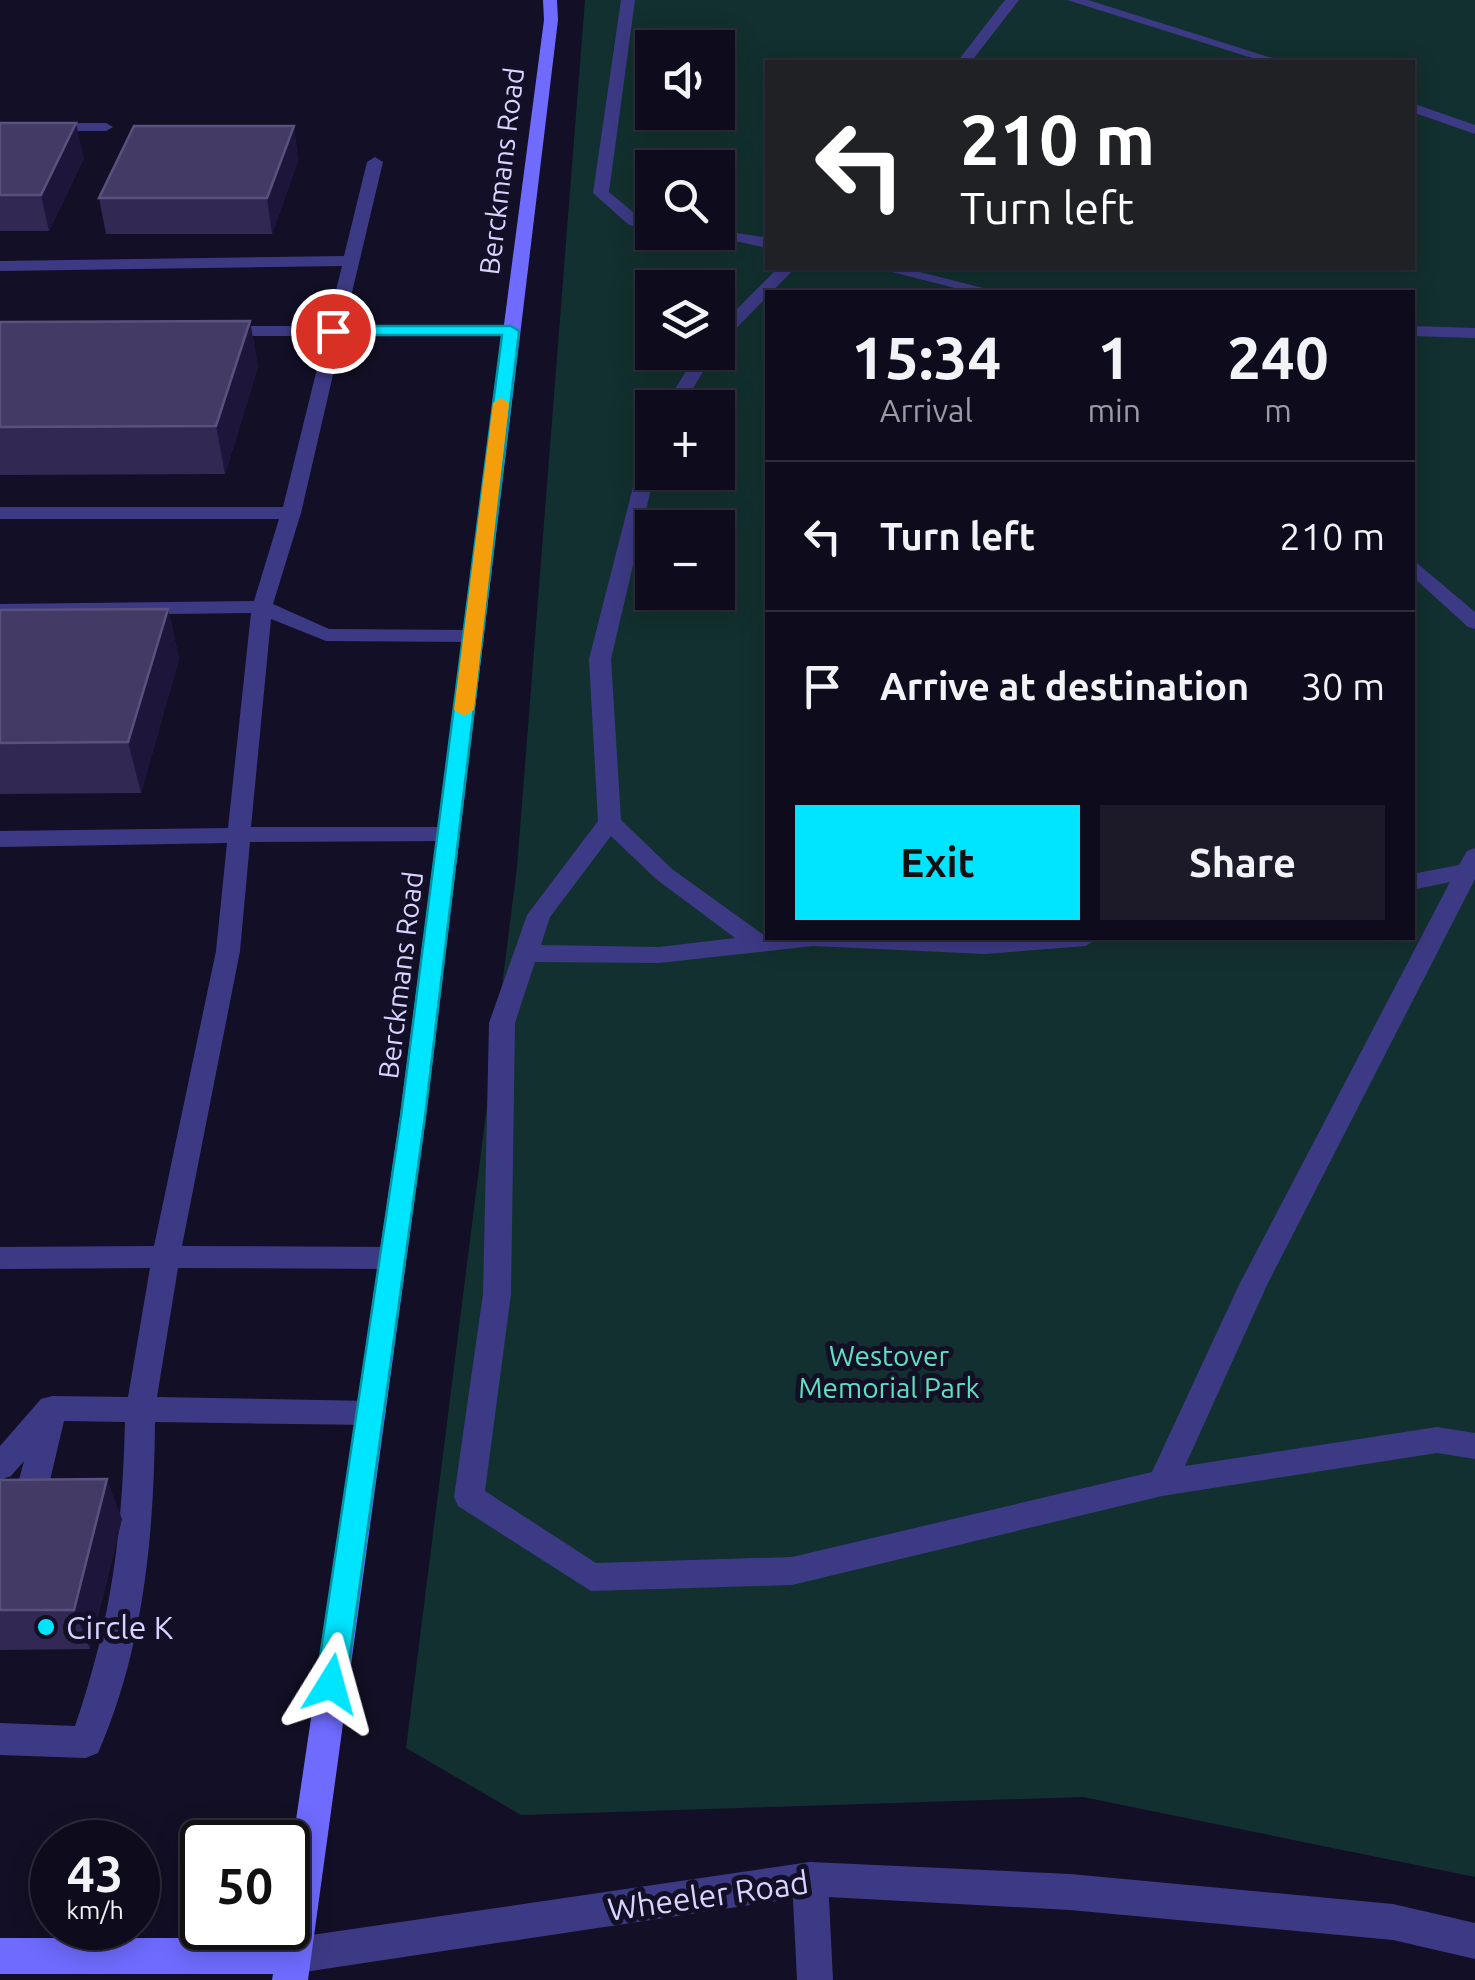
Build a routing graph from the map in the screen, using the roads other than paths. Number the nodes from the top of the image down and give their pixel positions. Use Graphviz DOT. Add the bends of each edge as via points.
graph roads {
  1 [pos="550,0"];
  2 [pos="628,0"];
  3 [pos="1012,0"];
  4 [pos="1074,0"];
  5 [pos="966,60"];
  6 [pos="1271,60"];
  7 [pos="1415,109"];
  8 [pos="106,126"];
  9 [pos="0,127"];
  10 [pos="1475,130"];
  11 [pos="375,162"];
  12 [pos="635,221"];
  13 [pos="735,238"];
  14 [pos="765,243"];
  15 [pos="350,260"];
  16 [pos="0,266"];
  17 [pos="785,270"];
  18 [pos="893,270"];
  19 [pos="982,290"];
  20 [pos="735,319"];
  21 [pos="333,331"];
  22 [pos="511,331"];
  23 [pos="1415,331"];
  24 [pos="196,332"];
  25 [pos="1475,333"];
  26 [pos="642,490"];
  27 [pos="291,513"];
  28 [pos="0,514"];
  29 [pos="1415,568"];
  30 [pos="262,607"];
  31 [pos="0,610"];
  32 [pos="1475,623"];
  33 [pos="473,636"];
  34 [pos="610,822"];
  35 [pos="239,834"];
  36 [pos="448,834"];
  37 [pos="0,840"];
  38 [pos="1471,866"];
  39 [pos="1415,881"];
  40 [pos="795,940"];
  41 [pos="856,940"];
  42 [pos="1061,940"];
  43 [pos="760,944"];
  44 [pos="526,953"];
  45 [pos="166,1256"];
  46 [pos="0,1258"];
  47 [pos="393,1258"];
  48 [pos="52,1408"];
  49 [pos="140,1411"];
  50 [pos="371,1413"];
  51 [pos="1475,1446"];
  52 [pos="0,1468"];
  53 [pos="1162,1483"];
  54 [pos="23,1522"];
  55 [pos="0,1739"];
  56 [pos="810,1879"];
  57 [pos="1475,1942"];
  58 [pos="0,1956"];
  59 [pos="290,1968"];
  60 [pos="815,1980"];
  1 -- 22 [label="main road, Berckmans Road"];
  2 -- 12 [label="street" via="601,193"];
  3 -- 5 [label="street"];
  4 -- 6 [label="street"];
  7 -- 10 [label="street"];
  8 -- 9 [label="street"];
  11 -- 15 [label="street"];
  13 -- 14 [label="street"];
  15 -- 16 [label="street"];
  15 -- 21 [label="street"];
  17 -- 20 [label="street"];
  18 -- 19 [label="street"];
  21 -- 22 [label="street"];
  21 -- 24 [label="street"];
  21 -- 27 [label="street"];
  22 -- 33 [label="main road, Berckmans Road"];
  23 -- 25 [label="street"];
  26 -- 34 [label="street" via="600,659"];
  27 -- 28 [label="street"];
  27 -- 30 [label="street"];
  29 -- 32 [label="street"];
  30 -- 31 [label="street"];
  30 -- 33 [label="street" via="326,635"];
  30 -- 35 [label="street"];
  33 -- 36 [label="main road, Berckmans Road"];
  34 -- 43 [label="street" via="664,874"];
  34 -- 44 [label="street" via="538,915"];
  35 -- 36 [label="street"];
  35 -- 37 [label="street"];
  35 -- 45 [label="street" via="228,951"];
  36 -- 47 [label="main road, Berckmans Road"];
  38 -- 39 [label="street"];
  38 -- 53 [label="street" via="1253,1286"];
  40 -- 43 [label="street"];
  41 -- 42 [label="street" via="985,946"];
  43 -- 44 [label="street" via="659,955"];
  44 -- 53 [label="street" via="502,1023 497,1294 468,1497 591,1576 792,1571"];
  45 -- 46 [label="street"];
  45 -- 47 [label="street"];
  45 -- 49 [label="street"];
  47 -- 50 [label="main road, Berckmans Road"];
  48 -- 49 [label="street"];
  48 -- 52 [label="street"];
  48 -- 54 [label="street"];
  49 -- 50 [label="street"];
  49 -- 55 [label="street" via="138,1526 117,1651 86,1742"];
  50 -- 59 [label="main road, Berckmans Road"];
  51 -- 53 [label="street" via="1437,1440"];
  56 -- 57 [label="street, Wheeler Road" via="1070,1892 1394,1922"];
  56 -- 59 [label="street, Wheeler Road"];
  56 -- 60 [label="street"];
  58 -- 59 [label="main road, Wheeler Road"];
}
